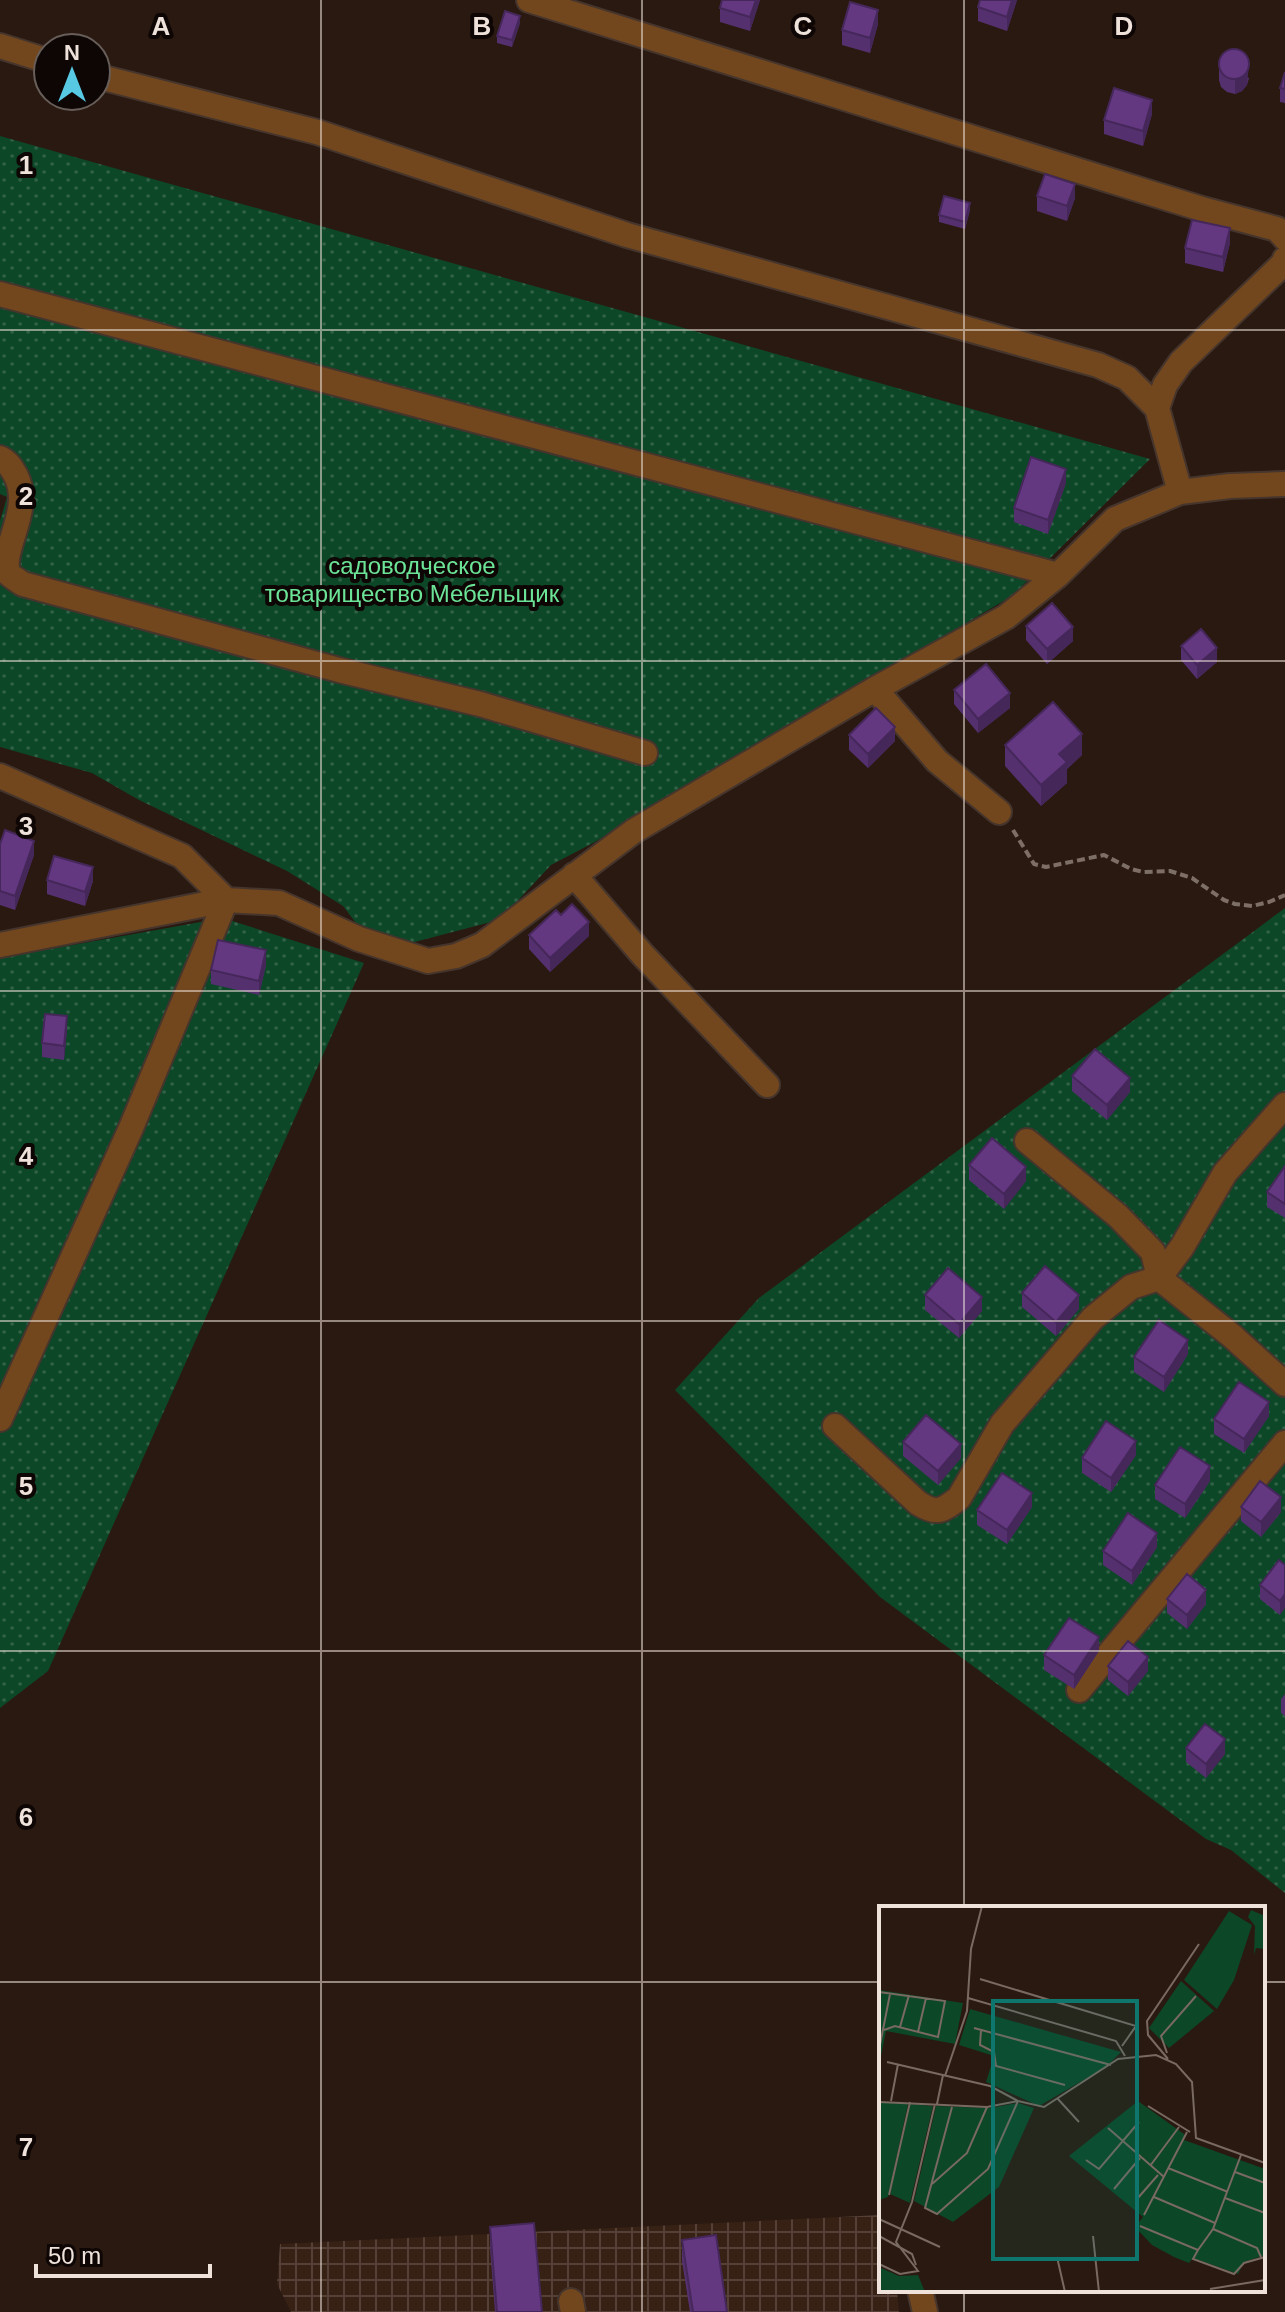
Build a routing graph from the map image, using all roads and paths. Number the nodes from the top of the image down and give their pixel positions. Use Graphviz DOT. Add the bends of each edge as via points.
graph roads {
  1 [pos="529,0"];
  2 [pos="0,46"];
  3 [pos="32,56"];
  4 [pos="112,80"];
  5 [pos="1285,238"];
  6 [pos="1285,259"];
  7 [pos="0,294"];
  8 [pos="1157,408"];
  9 [pos="0,458"];
  10 [pos="1285,484"];
  11 [pos="1180,492"];
  12 [pos="1058,575"];
  13 [pos="875,689"];
  14 [pos="645,753"];
  15 [pos="0,776"];
  16 [pos="999,812"];
  17 [pos="574,875"];
  18 [pos="1285,895"];
  19 [pos="226,900"];
  20 [pos="0,945"];
  21 [pos="767,1085"];
  22 [pos="1285,1105"];
  23 [pos="1027,1141"];
  24 [pos="1159,1278"];
  25 [pos="1285,1384"];
  26 [pos="0,1419"];
  27 [pos="835,1426"];
  28 [pos="1285,1443"];
  29 [pos="1079,1690"];
  30 [pos="920,2292"];
  31 [pos="925,2312"];
  1 -- 5 [label="street" via="1277,229"];
  2 -- 3 [label="street"];
  4 -- 8 [label="street" via="317,132 627,235 1098,365 1127,378"];
  6 -- 8 [label="street" via="1181,362"];
  7 -- 12 [label="street"];
  8 -- 11 [label="street"];
  9 -- 14 [label="street" via="10,464 21,487 4,558 9,573 23,584 480,704"];
  10 -- 11 [label="street"];
  11 -- 12 [label="street" via="1115,519"];
  12 -- 13 [label="street" via="1006,617"];
  13 -- 16 [label="street" via="937,761"];
  13 -- 17 [label="street" via="634,831"];
  15 -- 19 [label="street" via="182,856"];
  16 -- 18 [label="path" via="1034,864 1046,867 1104,855 1131,869 1192,878 1235,904 1252,906"];
  17 -- 19 [label="street" via="482,945 428,961 359,939 279,903"];
  17 -- 21 [label="street"];
  19 -- 20 [label="street"];
  19 -- 26 [label="street"];
  22 -- 24 [label="street" via="1225,1173"];
  23 -- 24 [label="street" via="1153,1252"];
  24 -- 25 [label="street"];
  24 -- 27 [label="street" via="1131,1287 1093,1318 1002,1424 959,1498 939,1511 918,1503"];
  28 -- 29 [label="street"];
  30 -- 31 [label="street"];
}
